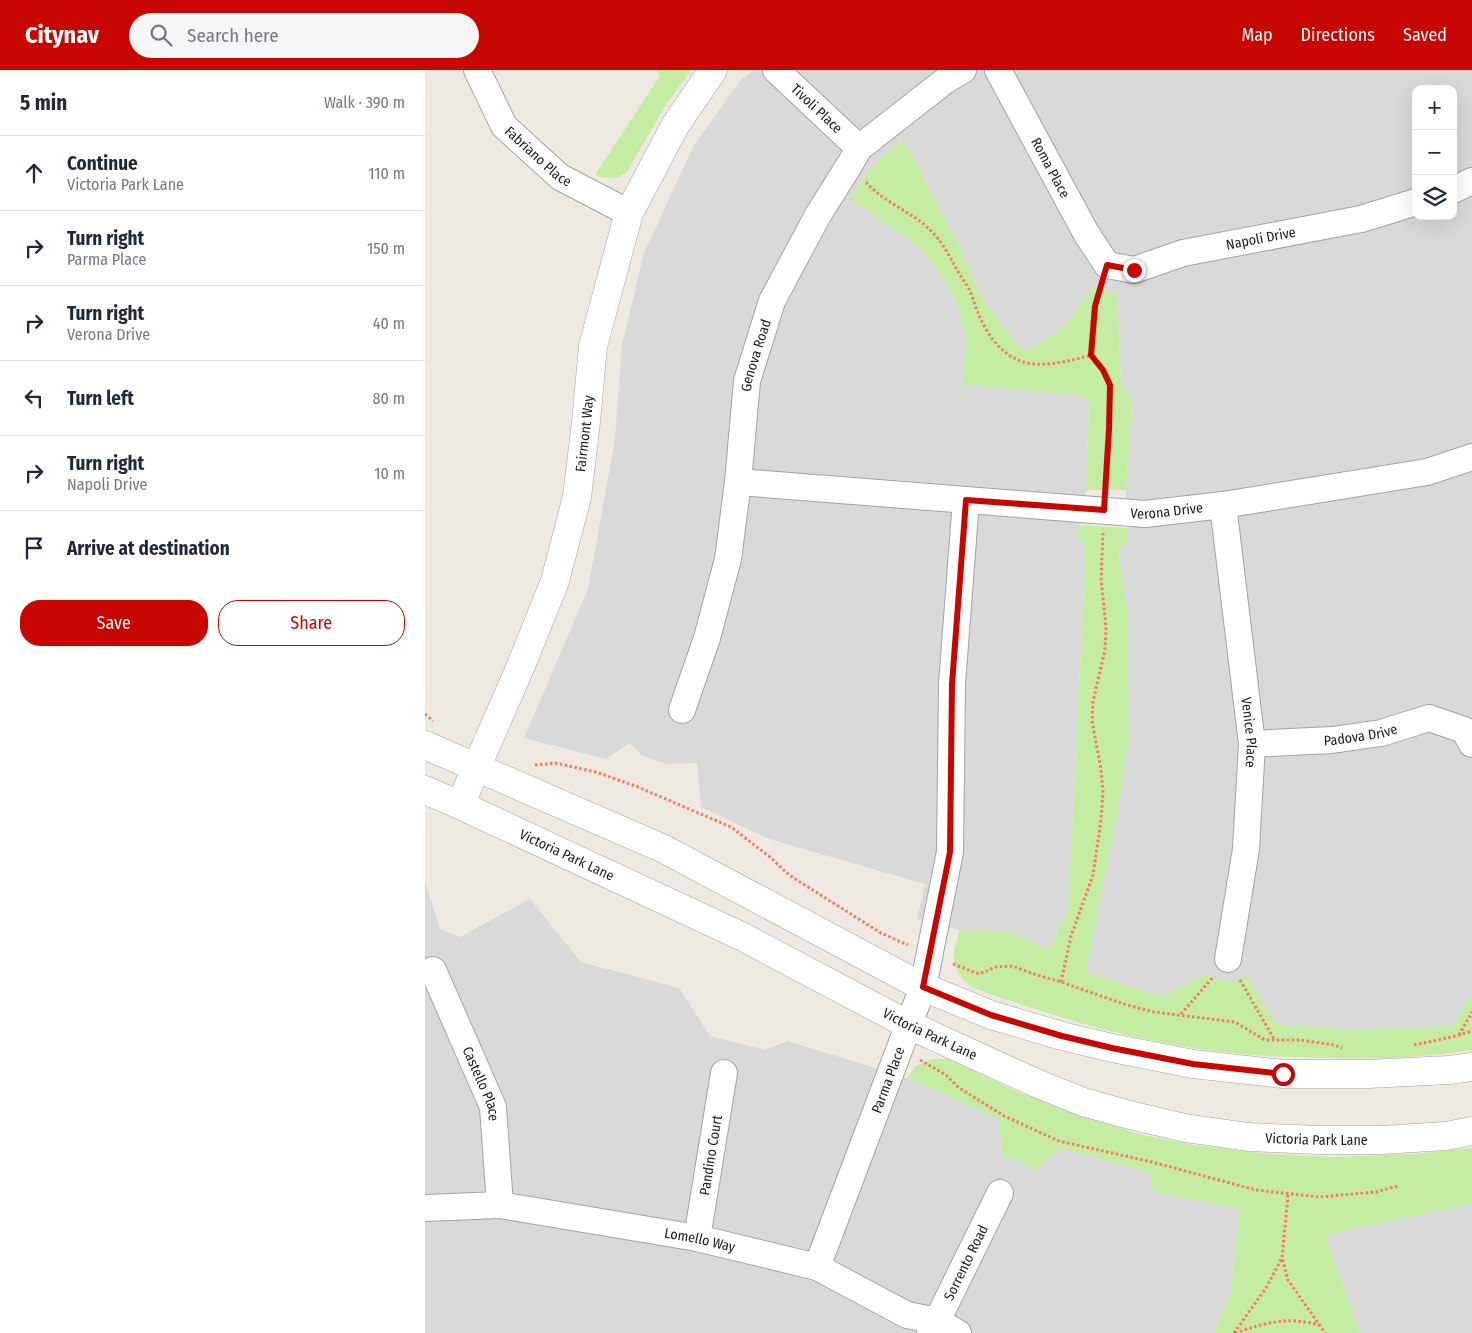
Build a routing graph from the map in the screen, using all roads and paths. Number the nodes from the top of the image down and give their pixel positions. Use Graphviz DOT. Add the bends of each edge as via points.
graph roads {
  1 [pos="477,70"];
  2 [pos="713,70"];
  3 [pos="776,70"];
  4 [pos="963,70"];
  5 [pos="998,70"];
  6 [pos="855,156"];
  7 [pos="1472,181"];
  8 [pos="1457,188"];
  9 [pos="1412,203"];
  10 [pos="629,213"];
  11 [pos="1107,265"];
  12 [pos="1091,355"];
  13 [pos="1472,457"];
  14 [pos="738,482"];
  15 [pos="966,500"];
  16 [pos="1223,505"];
  17 [pos="1104,510"];
  18 [pos="682,710"];
  19 [pos="1468,737"];
  20 [pos="1252,744"];
  21 [pos="425,745"];
  22 [pos="476,767"];
  23 [pos="425,790"];
  24 [pos="460,805"];
  25 [pos="1228,959"];
  26 [pos="433,970"];
  27 [pos="1061,982"];
  28 [pos="923,987"];
  29 [pos="1472,1012"];
  30 [pos="1181,1014"];
  31 [pos="909,1025"];
  32 [pos="1459,1035"];
  33 [pos="1275,1040"];
  34 [pos="899,1050"];
  35 [pos="1472,1067"];
  36 [pos="724,1073"];
  37 [pos="1472,1131"];
  38 [pos="1399,1186"];
  39 [pos="1000,1193"];
  40 [pos="1288,1195"];
  41 [pos="500,1205"];
  42 [pos="425,1208"];
  43 [pos="697,1238"];
  44 [pos="1281,1258"];
  45 [pos="817,1267"];
  46 [pos="1319,1326"];
  47 [pos="942,1329"];
  48 [pos="1234,1333"];
  49 [pos="1325,1333"];
  1 -- 10 [label="street, Fabriano Place" via="504,126 560,177"];
  2 -- 10 [label="street, Fairmont Way" via="676,124"];
  3 -- 6 [label="street, Tivoli Place"];
  4 -- 6 [label="street, Genova Road"];
  5 -- 11 [label="street, Roma Place" via="1085,233"];
  6 -- 12 [label="path" via="874,191 933,232 969,291 989,333 1002,350 1017,360 1036,364 1066,362"];
  6 -- 14 [label="street, Genova Road" via="772,301 747,381"];
  7 -- 8 [label="street"];
  9 -- 11 [label="street, Napoli Drive" via="1361,219 1183,253 1134,270"];
  10 -- 22 [label="street, Fairmont Way" via="593,346 577,497 555,581"];
  11 -- 12 [label="path" via="1095,306"];
  12 -- 17 [label="path" via="1110,385"];
  13 -- 16 [label="street, Verona Drive" via="1427,472"];
  14 -- 15 [label="street, Verona Drive"];
  14 -- 18 [label="street, Genova Road" via="728,559 707,638"];
  15 -- 17 [label="street, Verona Drive"];
  15 -- 28 [label="street, Parma Place" via="952,684 950,852"];
  16 -- 17 [label="street, Verona Drive" via="1145,514"];
  16 -- 20 [label="street, Venice Place"];
  17 -- 27 [label="path" via="1101,579 1105,650 1093,701 1092,721 1101,769 1101,820 1093,875 1071,936"];
  19 -- 20 [label="street, Padova Drive" via="1429,718 1381,732 1332,740"];
  20 -- 25 [label="street, Venice Place" via="1246,849"];
  21 -- 22 [label="street"];
  22 -- 24 [label="street, Fairmont Way"];
  22 -- 28 [label="street" via="664,849"];
  23 -- 24 [label="street, Victoria Park Lane"];
  24 -- 31 [label="street, Victoria Park Lane" via="741,936"];
  25 -- 30 [label="path"];
  25 -- 33 [label="path"];
  26 -- 41 [label="street, Castello Place" via="493,1107"];
  28 -- 31 [label="street, Parma Place"];
  28 -- 35 [label="street" via="991,1015 1062,1036 1193,1064 1292,1074 1367,1074"];
  29 -- 32 [label="path"];
  31 -- 34 [label="street, Parma Place"];
  31 -- 37 [label="street, Victoria Park Lane" via="1036,1084 1083,1102 1185,1128 1248,1137 1319,1140 1382,1140"];
  34 -- 40 [label="path" via="947,1075 958,1087 1004,1116 1059,1140 1256,1190"];
  34 -- 45 [label="street, Parma Place"];
  36 -- 43 [label="street, Pandino Court"];
  38 -- 40 [label="path" via="1350,1195"];
  39 -- 47 [label="street, Sorrento Road"];
  40 -- 44 [label="path"];
  41 -- 42 [label="street, Lomello Way"];
  41 -- 43 [label="street, Lomello Way"];
  43 -- 45 [label="street, Lomello Way"];
  44 -- 46 [label="path" via="1288,1280"];
  44 -- 48 [label="path" via="1266,1288"];
  45 -- 47 [label="street, Lomello Way" via="907,1315"];
  46 -- 48 [label="path" via="1305,1321 1279,1321"];
  46 -- 49 [label="path"];
}
